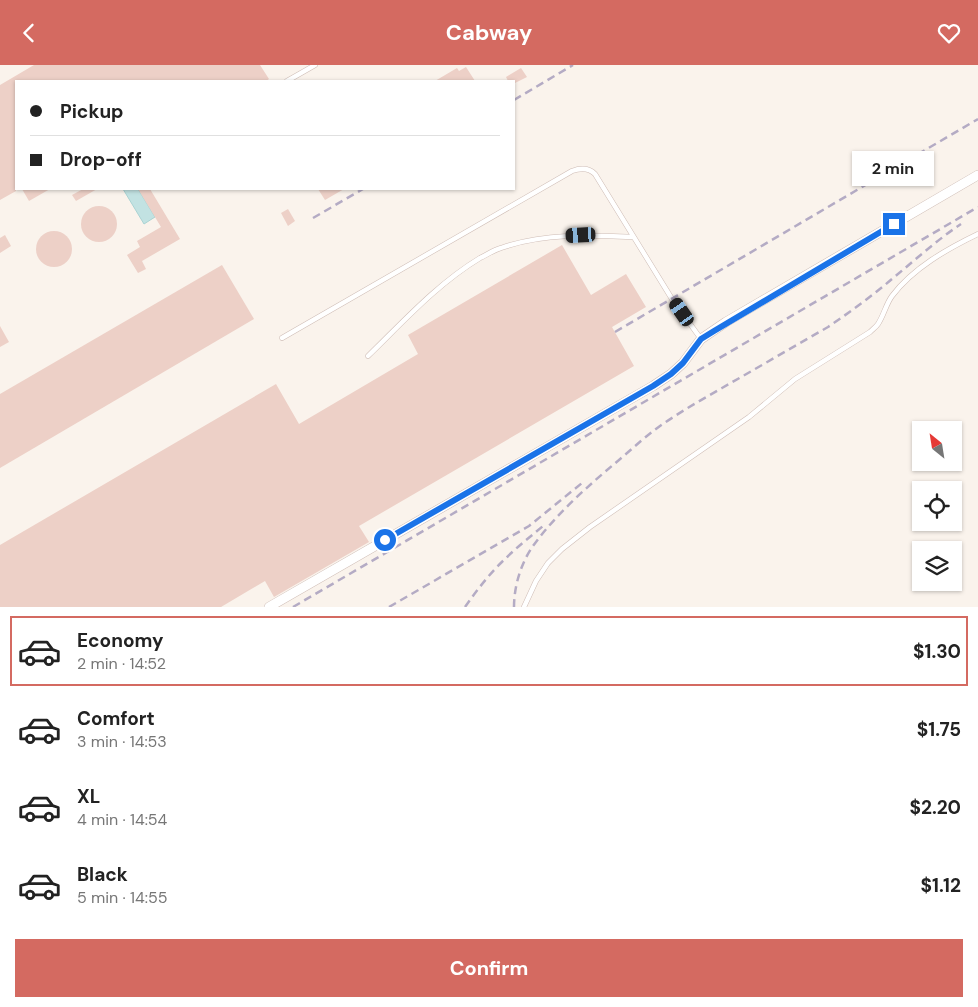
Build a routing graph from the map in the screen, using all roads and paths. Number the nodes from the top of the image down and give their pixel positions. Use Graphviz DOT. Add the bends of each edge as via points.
graph roads {
  1 [pos="316,65"];
  2 [pos="289,80"];
  3 [pos="978,175"];
  4 [pos="978,234"];
  5 [pos="633,237"];
  6 [pos="282,338"];
  7 [pos="701,339"];
  8 [pos="368,356"];
  9 [pos="269,607"];
  10 [pos="524,607"];
  1 -- 2 [label="lane"];
  3 -- 7 [label="street"];
  4 -- 10 [label="lane" via="940,255 908,279 890,298 878,324 870,332 795,379 749,417 562,549 536,581"];
  5 -- 6 [label="lane" via="595,174 587,169 578,169"];
  5 -- 7 [label="lane"];
  5 -- 8 [label="lane" via="555,236 498,249 456,274"];
  7 -- 9 [label="street" via="683,363 653,386"];
}
